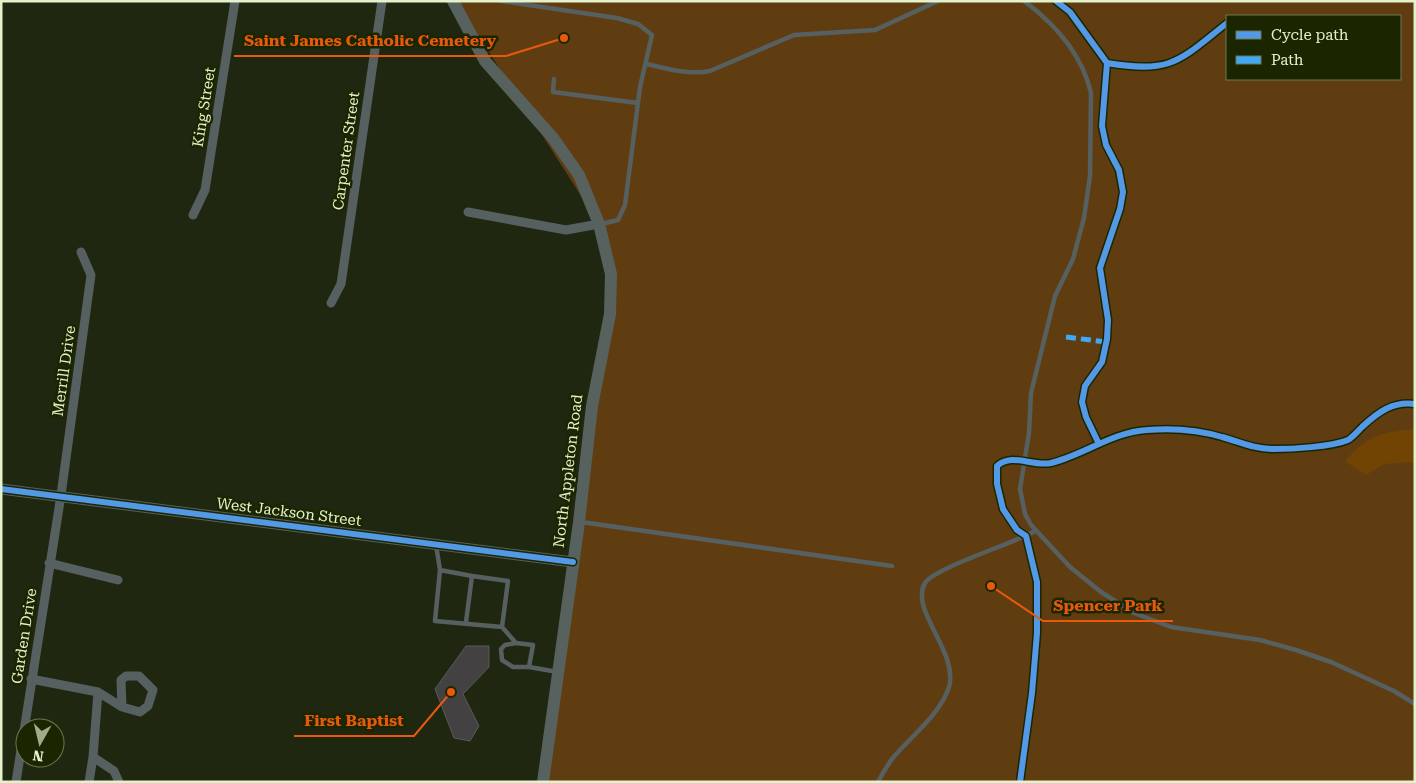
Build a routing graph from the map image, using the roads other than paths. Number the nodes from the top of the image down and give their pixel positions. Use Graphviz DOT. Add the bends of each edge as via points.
graph roads {
  1 [pos="235,1"];
  2 [pos="382,1"];
  3 [pos="453,1"];
  4 [pos="502,1"];
  5 [pos="938,1"];
  6 [pos="1024,1"];
  7 [pos="646,64"];
  8 [pos="554,79"];
  9 [pos="638,103"];
  10 [pos="468,212"];
  11 [pos="193,215"];
  12 [pos="599,224"];
  13 [pos="81,252"];
  14 [pos="331,304"];
  15 [pos="1,489"];
  16 [pos="60,495"];
  17 [pos="579,522"];
  18 [pos="1035,531"];
  19 [pos="436,544"];
  20 [pos="573,562"];
  21 [pos="49,563"];
  22 [pos="892,566"];
  23 [pos="440,570"];
  24 [pos="472,576"];
  25 [pos="118,580"];
  26 [pos="466,622"];
  27 [pos="502,627"];
  28 [pos="516,643"];
  29 [pos="529,667"];
  30 [pos="558,672"];
  31 [pos="31,679"];
  32 [pos="98,692"];
  33 [pos="1415,704"];
  34 [pos="122,707"];
  35 [pos="93,757"];
  36 [pos="16,782"];
  37 [pos="89,782"];
  38 [pos="119,782"];
  39 [pos="543,782"];
  40 [pos="878,782"];
  1 -- 11 [label="street, King Street" via="205,190"];
  2 -- 14 [label="street, Carpenter Street" via="341,284"];
  3 -- 12 [label="main road, North Appleton Road" via="485,61 553,138 579,175"];
  4 -- 7 [label="lane" via="638,24 652,35"];
  5 -- 7 [label="lane" via="875,30 794,35 710,71 676,71"];
  6 -- 18 [label="lane" via="1046,18 1069,43 1091,93 1090,176 1084,218 1073,259 1055,296 1031,393 1029,433 1020,489 1025,514"];
  7 -- 9 [label="lane"];
  8 -- 9 [label="lane" via="553,92"];
  9 -- 12 [label="lane" via="625,205 618,220"];
  10 -- 12 [label="street" via="566,230"];
  12 -- 17 [label="main road, North Appleton Road" via="611,274 610,314 593,398"];
  13 -- 16 [label="street, Merrill Drive" via="91,275"];
  15 -- 16 [label="street, West Jackson Street"];
  16 -- 19 [label="street, West Jackson Street"];
  16 -- 21 [label="street, Garden Drive"];
  17 -- 20 [label="main road, North Appleton Road"];
  17 -- 22 [label="lane"];
  18 -- 33 [label="lane" via="1070,567 1134,613 1171,627 1260,640 1296,650 1385,686"];
  18 -- 40 [label="lane" via="943,571 924,584 922,594 926,612 949,659 949,686 940,704 892,760"];
  19 -- 20 [label="street, West Jackson Street"];
  19 -- 23 [label="lane"];
  20 -- 30 [label="main road, North Appleton Road"];
  21 -- 25 [label="street"];
  21 -- 31 [label="street, Garden Drive"];
  23 -- 24 [label="lane"];
  23 -- 26 [label="lane" via="435,621"];
  24 -- 26 [label="lane"];
  24 -- 27 [label="lane" via="508,581"];
  26 -- 27 [label="lane"];
  27 -- 28 [label="lane"];
  28 -- 29 [label="lane" via="533,645"];
  28 -- 29 [label="lane" via="501,649 502,660 513,667"];
  29 -- 30 [label="lane"];
  30 -- 39 [label="main road, North Appleton Road"];
  31 -- 32 [label="street"];
  31 -- 36 [label="street, Garden Drive"];
  32 -- 34 [label="street"];
  32 -- 35 [label="street"];
  34 -- 34 [label="street" via="140,712 148,706 154,690 139,676 126,676 121,680"];
  35 -- 37 [label="street"];
  35 -- 38 [label="street" via="114,770"];
}
